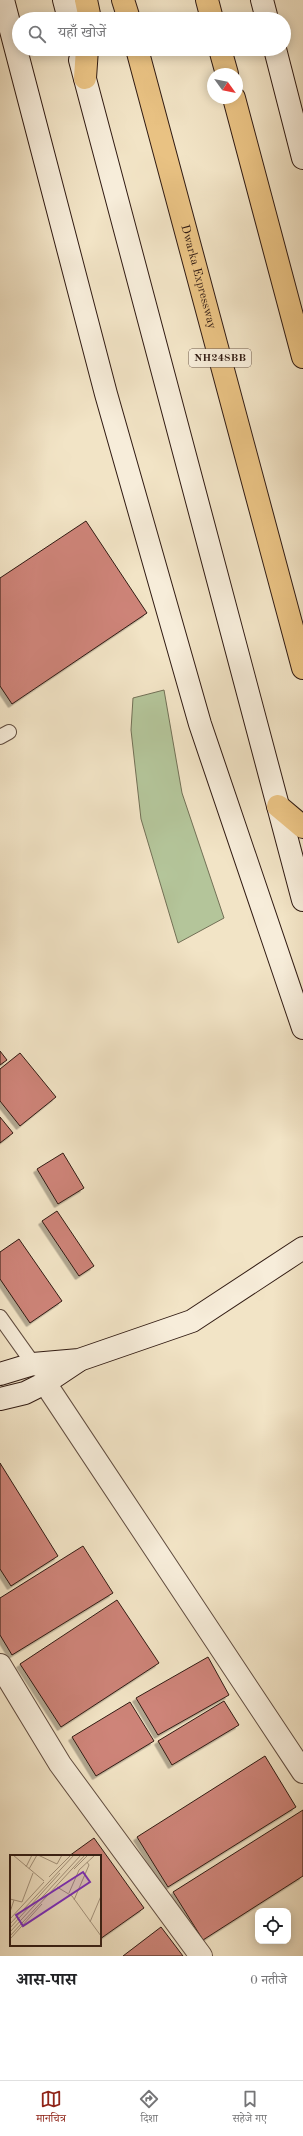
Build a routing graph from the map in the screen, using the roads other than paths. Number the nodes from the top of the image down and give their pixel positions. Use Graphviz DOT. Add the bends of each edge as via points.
graph roads {
  1 [pos="3,0"];
  2 [pos="64,0"];
  3 [pos="86,0"];
  4 [pos="123,0"];
  5 [pos="207,0"];
  6 [pos="262,0"];
  7 [pos="67,12"];
  8 [pos="89,12"];
  9 [pos="126,12"];
  10 [pos="210,12"];
  11 [pos="265,12"];
  12 [pos="12,34"];
  13 [pos="18,56"];
  14 [pos="79,56"];
  15 [pos="87,56"];
  16 [pos="139,56"];
  17 [pos="222,56"];
  18 [pos="277,56"];
  19 [pos="225,68"];
  20 [pos="85,78"];
  21 [pos="236,104"];
  22 [pos="303,158"];
  23 [pos="303,357"];
  24 [pos="303,668"];
  25 [pos="278,806"];
  26 [pos="303,827"];
  27 [pos="303,900"];
  28 [pos="303,1028"];
  29 [pos="303,1248"];
  30 [pos="0,1317"];
  31 [pos="79,1360"];
  32 [pos="34,1364"];
  33 [pos="0,1374"];
  34 [pos="46,1383"];
  35 [pos="0,1399"];
  36 [pos="0,1665"];
  37 [pos="303,1772"];
  38 [pos="201,1956"];
  1 -- 12 [label="street"];
  2 -- 7 [label="street"];
  3 -- 8 [label="highway"];
  4 -- 9 [label="highway"];
  5 -- 10 [label="highway"];
  6 -- 11 [label="street"];
  13 -- 28 [label="street" via="106,394 200,724"];
  14 -- 20 [label="street"];
  15 -- 20 [label="highway"];
  16 -- 24 [label="highway, Dwarka Expressway / NH248BB"];
  17 -- 19 [label="highway"];
  18 -- 22 [label="street"];
  20 -- 25 [label="street"];
  21 -- 23 [label="highway"];
  25 -- 26 [label="highway"];
  25 -- 27 [label="street"];
  29 -- 31 [label="street" via="192,1321"];
  30 -- 32 [label="lane"];
  31 -- 32 [label="street"];
  31 -- 34 [label="street"];
  32 -- 33 [label="street"];
  32 -- 34 [label="lane"];
  34 -- 35 [label="street" via="25,1393"];
  34 -- 37 [label="street"];
  36 -- 38 [label="street" via="60,1764"];
}
